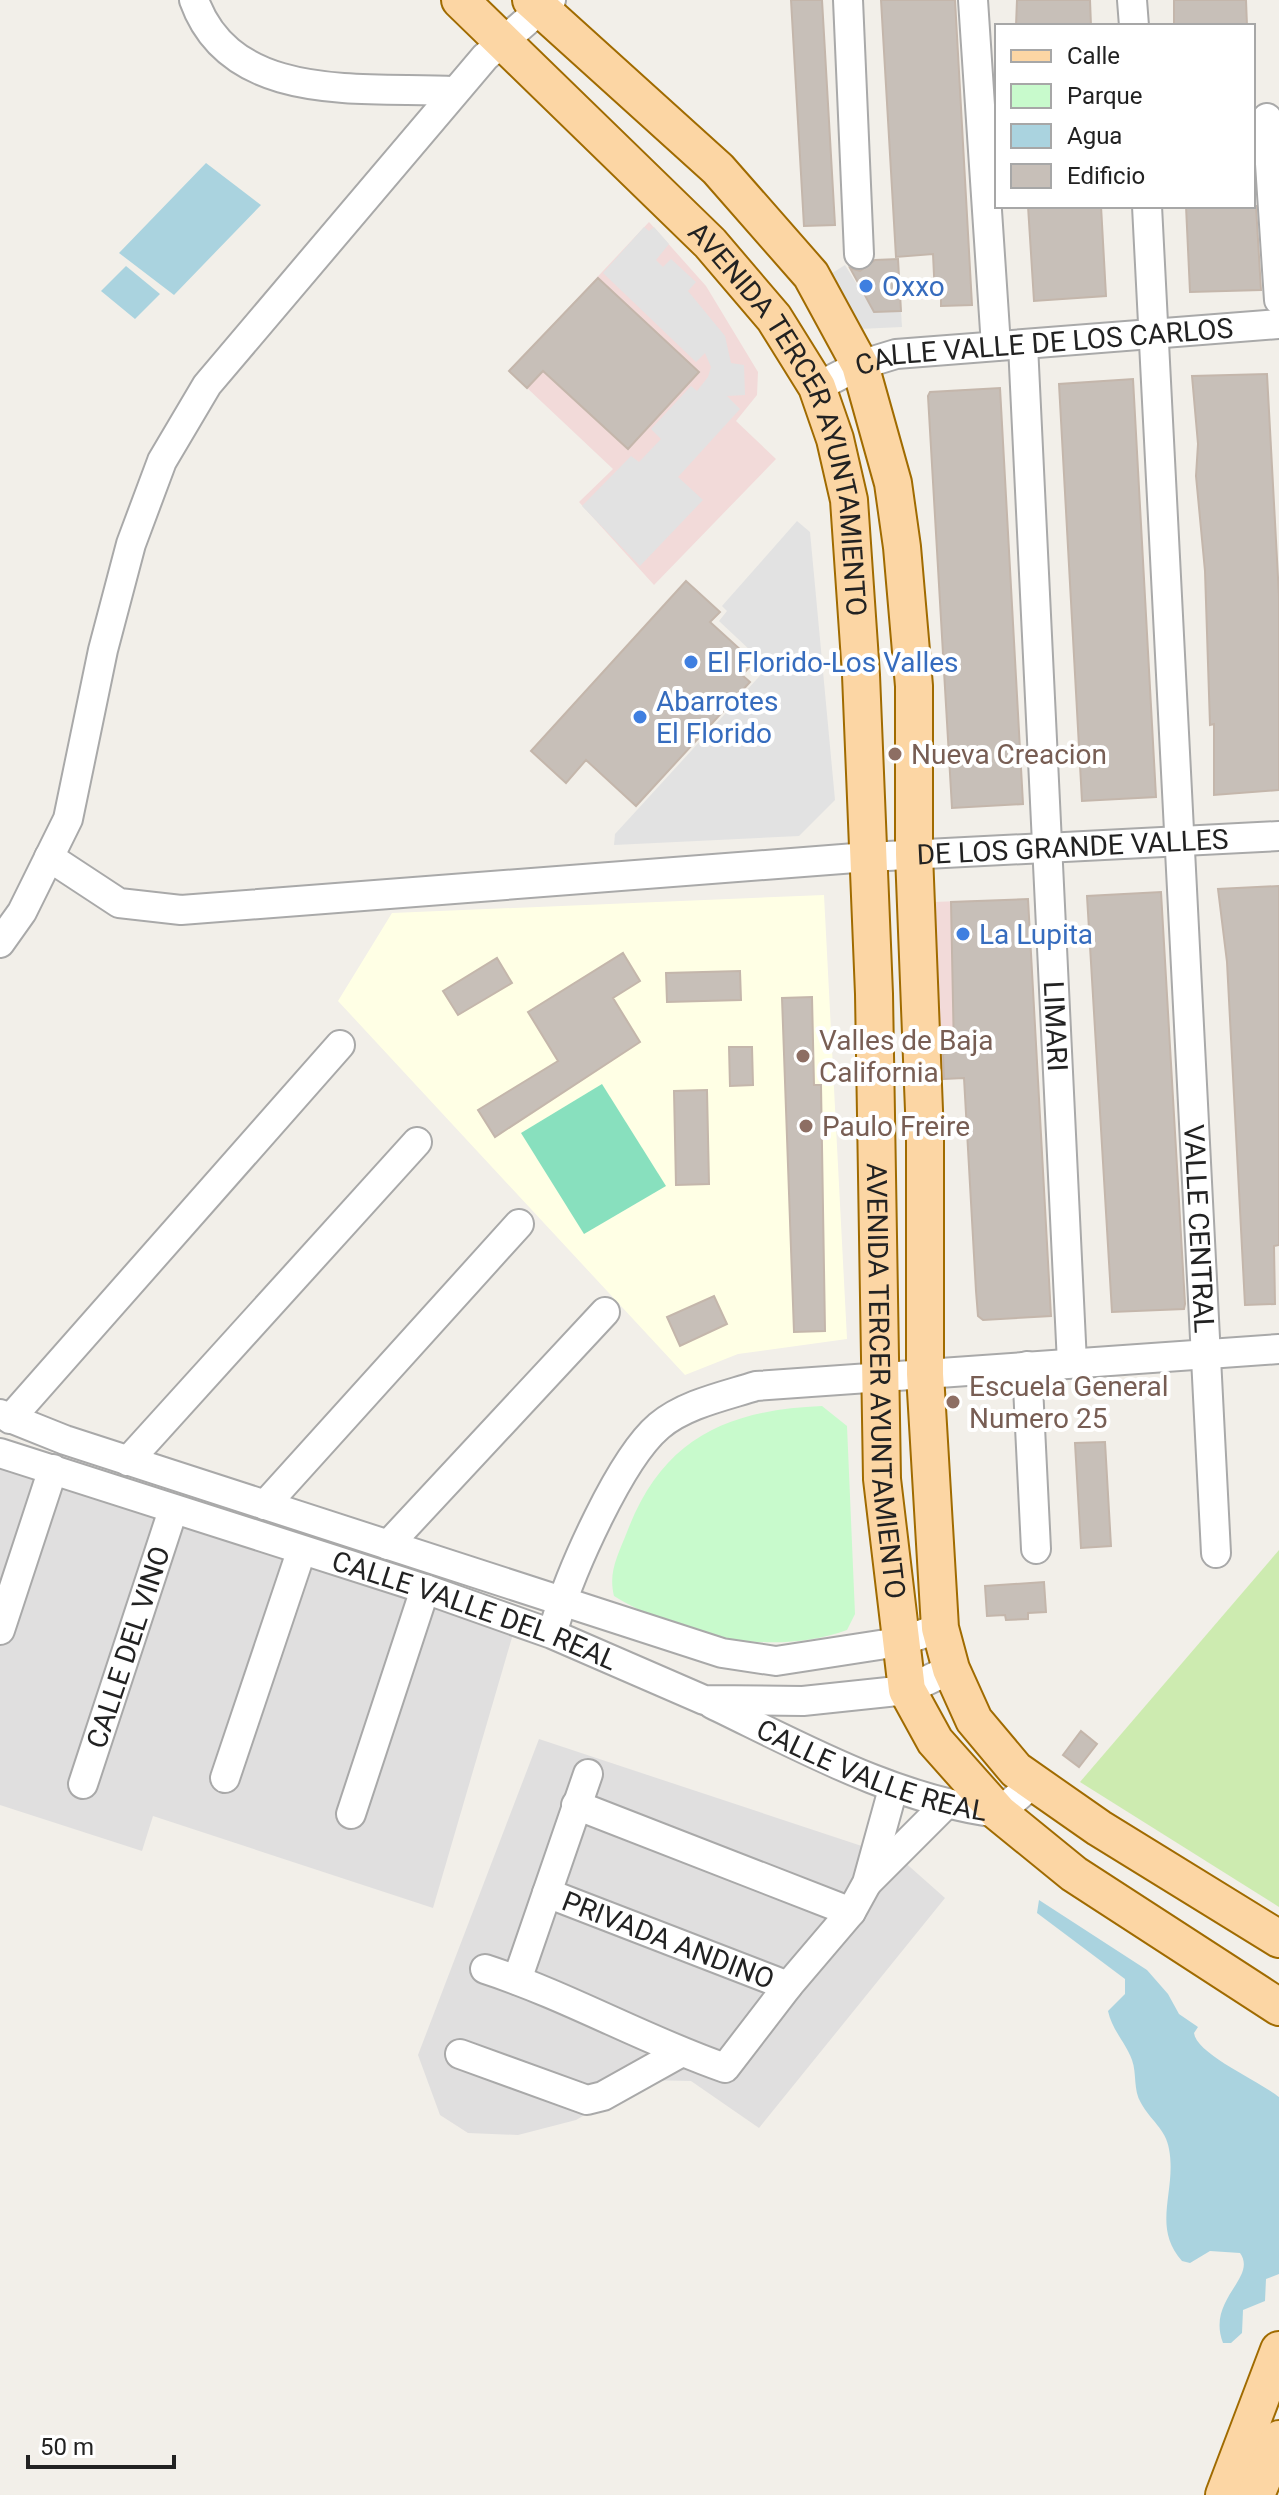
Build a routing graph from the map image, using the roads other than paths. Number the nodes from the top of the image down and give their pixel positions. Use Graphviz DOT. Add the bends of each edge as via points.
graph roads {
  1 [pos="194,0"];
  2 [pos="460,0"];
  3 [pos="848,0"];
  4 [pos="973,0"];
  5 [pos="1132,0"];
  6 [pos="537,2"];
  7 [pos="1134,24"];
  8 [pos="496,43"];
  9 [pos="455,91"];
  10 [pos="1267,118"];
  11 [pos="1147,208"];
  12 [pos="859,254"];
  13 [pos="1279,300"];
  14 [pos="1279,324"];
  15 [pos="1155,332"];
  16 [pos="1009,345"];
  17 [pos="860,365"];
  18 [pos="817,387"];
  19 [pos="1279,836"];
  20 [pos="1181,842"];
  21 [pos="1046,849"];
  22 [pos="914,854"];
  23 [pos="49,857"];
  24 [pos="868,857"];
  25 [pos="0,943"];
  26 [pos="340,1045"];
  27 [pos="417,1142"];
  28 [pos="519,1224"];
  29 [pos="605,1312"];
  30 [pos="1279,1349"];
  31 [pos="1205,1355"];
  32 [pos="1072,1363"];
  33 [pos="1027,1366"];
  34 [pos="925,1374"];
  35 [pos="878,1377"];
  36 [pos="5,1416"];
  37 [pos="0,1453"];
  38 [pos="128,1461"];
  39 [pos="53,1469"];
  40 [pos="265,1505"];
  41 [pos="173,1510"];
  42 [pos="388,1545"];
  43 [pos="1036,1549"];
  44 [pos="301,1552"];
  45 [pos="1216,1553"];
  46 [pos="425,1589"];
  47 [pos="561,1603"];
  48 [pos="940,1628"];
  49 [pos="0,1630"];
  50 [pos="552,1634"];
  51 [pos="899,1642"];
  52 [pos="951,1669"];
  53 [pos="907,1690"];
  54 [pos="704,1700"];
  55 [pos="588,1774"];
  56 [pos="225,1778"];
  57 [pos="1034,1782"];
  58 [pos="83,1784"];
  59 [pos="893,1789"];
  60 [pos="947,1803"];
  61 [pos="576,1805"];
  62 [pos="999,1813"];
  63 [pos="351,1814"];
  64 [pos="867,1883"];
  65 [pos="547,1893"];
  66 [pos="851,1912"];
  67 [pos="1279,1939"];
  68 [pos="485,1969"];
  69 [pos="517,1980"];
  70 [pos="788,1986"];
  71 [pos="1279,2007"];
  72 [pos="680,2053"];
  73 [pos="460,2054"];
  74 [pos="1279,2350"];
  75 [pos="1279,2439"];
  76 [pos="1224,2495"];
  77 [pos="1256,2495"];
  1 -- 9 [label="street" via="218,39 262,73 289,82"];
  2 -- 8 [label="main road, AVENIDA TERCER AYUNTAMIENTO"];
  3 -- 12 [label="street"];
  4 -- 16 [label="street, LIMARI" via="980,132"];
  5 -- 7 [label="street"];
  6 -- 8 [label="street"];
  6 -- 17 [label="main road, AVENIDA TERCER AYUNTAMIENTO" via="718,169 811,275"];
  8 -- 9 [label="street"];
  8 -- 18 [label="main road, AVENIDA TERCER AYUNTAMIENTO" via="710,243 774,318"];
  9 -- 23 [label="street" via="207,385 162,461 127,559 68,819"];
  10 -- 13 [label="street"];
  11 -- 15 [label="street, VALLE CENTRAL"];
  14 -- 15 [label="street, CALLE VALLE DE LOS CARLOS"];
  15 -- 16 [label="street, CALLE VALLE DE LOS CARLOS"];
  15 -- 20 [label="street, VALLE CENTRAL"];
  16 -- 17 [label="street, CALLE VALLE DE LOS CARLOS" via="896,354"];
  16 -- 21 [label="street, LIMARI"];
  17 -- 18 [label="street, CALLE VALLE DE LOS CARLOS"];
  17 -- 22 [label="main road, AVENIDA TERCER AYUNTAMIENTO" via="893,483 902,547 914,686"];
  18 -- 24 [label="main road, AVENIDA TERCER AYUNTAMIENTO" via="849,500"];
  19 -- 20 [label="street, DE LOS GRANDE VALLES"];
  20 -- 21 [label="street, DE LOS GRANDE VALLES"];
  20 -- 31 [label="street, VALLE CENTRAL"];
  21 -- 22 [label="street, DE LOS GRANDE VALLES"];
  21 -- 32 [label="street, LIMARI"];
  22 -- 24 [label="street, DE LOS GRANDE VALLES"];
  22 -- 34 [label="main road, AVENIDA TERCER AYUNTAMIENTO" via="925,1136"];
  23 -- 24 [label="street, DE LOS GRANDE VALLES" via="119,903 148,908 216,908"];
  23 -- 25 [label="street"];
  24 -- 35 [label="main road, AVENIDA TERCER AYUNTAMIENTO"];
  26 -- 36 [label="street"];
  27 -- 38 [label="street"];
  28 -- 40 [label="street"];
  29 -- 42 [label="street"];
  30 -- 31 [label="street"];
  31 -- 32 [label="street"];
  31 -- 45 [label="street, VALLE CENTRAL"];
  32 -- 33 [label="street"];
  33 -- 34 [label="street"];
  33 -- 43 [label="street"];
  34 -- 35 [label="street"];
  34 -- 48 [label="main road, AVENIDA TERCER AYUNTAMIENTO"];
  35 -- 47 [label="street" via="756,1386 704,1402 659,1426 627,1467"];
  35 -- 51 [label="main road, AVENIDA TERCER AYUNTAMIENTO" via="882,1479"];
  36 -- 38 [label="street, CALLE VALLE DEL REAL"];
  37 -- 39 [label="street, CALLE VALLE DEL REAL"];
  38 -- 40 [label="street, CALLE VALLE DEL REAL"];
  39 -- 41 [label="street, CALLE VALLE DEL REAL"];
  39 -- 49 [label="street"];
  40 -- 42 [label="street, CALLE VALLE DEL REAL"];
  41 -- 44 [label="street, CALLE VALLE DEL REAL"];
  41 -- 58 [label="street, CALLE DEL VINO"];
  42 -- 47 [label="street, CALLE VALLE DEL REAL"];
  44 -- 46 [label="street, CALLE VALLE DEL REAL"];
  44 -- 56 [label="street"];
  46 -- 50 [label="street, CALLE VALLE DEL REAL"];
  46 -- 63 [label="street"];
  47 -- 50 [label="street"];
  47 -- 51 [label="street, CALLE VALLE DEL REAL" via="697,1647 776,1661"];
  48 -- 51 [label="street, CALLE VALLE DEL REAL"];
  48 -- 52 [label="main road, AVENIDA TERCER AYUNTAMIENTO"];
  50 -- 54 [label="street, CALLE VALLE DEL REAL"];
  51 -- 53 [label="main road, AVENIDA TERCER AYUNTAMIENTO"];
  52 -- 53 [label="street, CALLE VALLE DEL REAL"];
  52 -- 57 [label="main road, AVENIDA TERCER AYUNTAMIENTO" via="974,1720 1016,1770"];
  53 -- 54 [label="street, CALLE VALLE DEL REAL" via="803,1701"];
  53 -- 62 [label="main road, AVENIDA TERCER AYUNTAMIENTO" via="935,1741"];
  54 -- 59 [label="street, CALLE VALLE REAL"];
  55 -- 61 [label="street"];
  57 -- 62 [label="street, CALLE VALLE REAL"];
  57 -- 67 [label="main road, AVENIDA TERCER AYUNTAMIENTO"];
  59 -- 60 [label="street, CALLE VALLE REAL"];
  59 -- 64 [label="street"];
  60 -- 62 [label="street, CALLE VALLE REAL"];
  60 -- 64 [label="street"];
  61 -- 65 [label="street"];
  61 -- 66 [label="street"];
  62 -- 71 [label="main road, AVENIDA TERCER AYUNTAMIENTO" via="1074,1874"];
  64 -- 66 [label="street"];
  65 -- 69 [label="street"];
  65 -- 70 [label="street, PRIVADA ANDINO"];
  66 -- 70 [label="street"];
  68 -- 69 [label="street"];
  69 -- 72 [label="street"];
  70 -- 72 [label="street" via="725,2068"];
  72 -- 73 [label="street" via="587,2100"];
  74 -- 76 [label="main road"];
  75 -- 77 [label="main road"];
}
